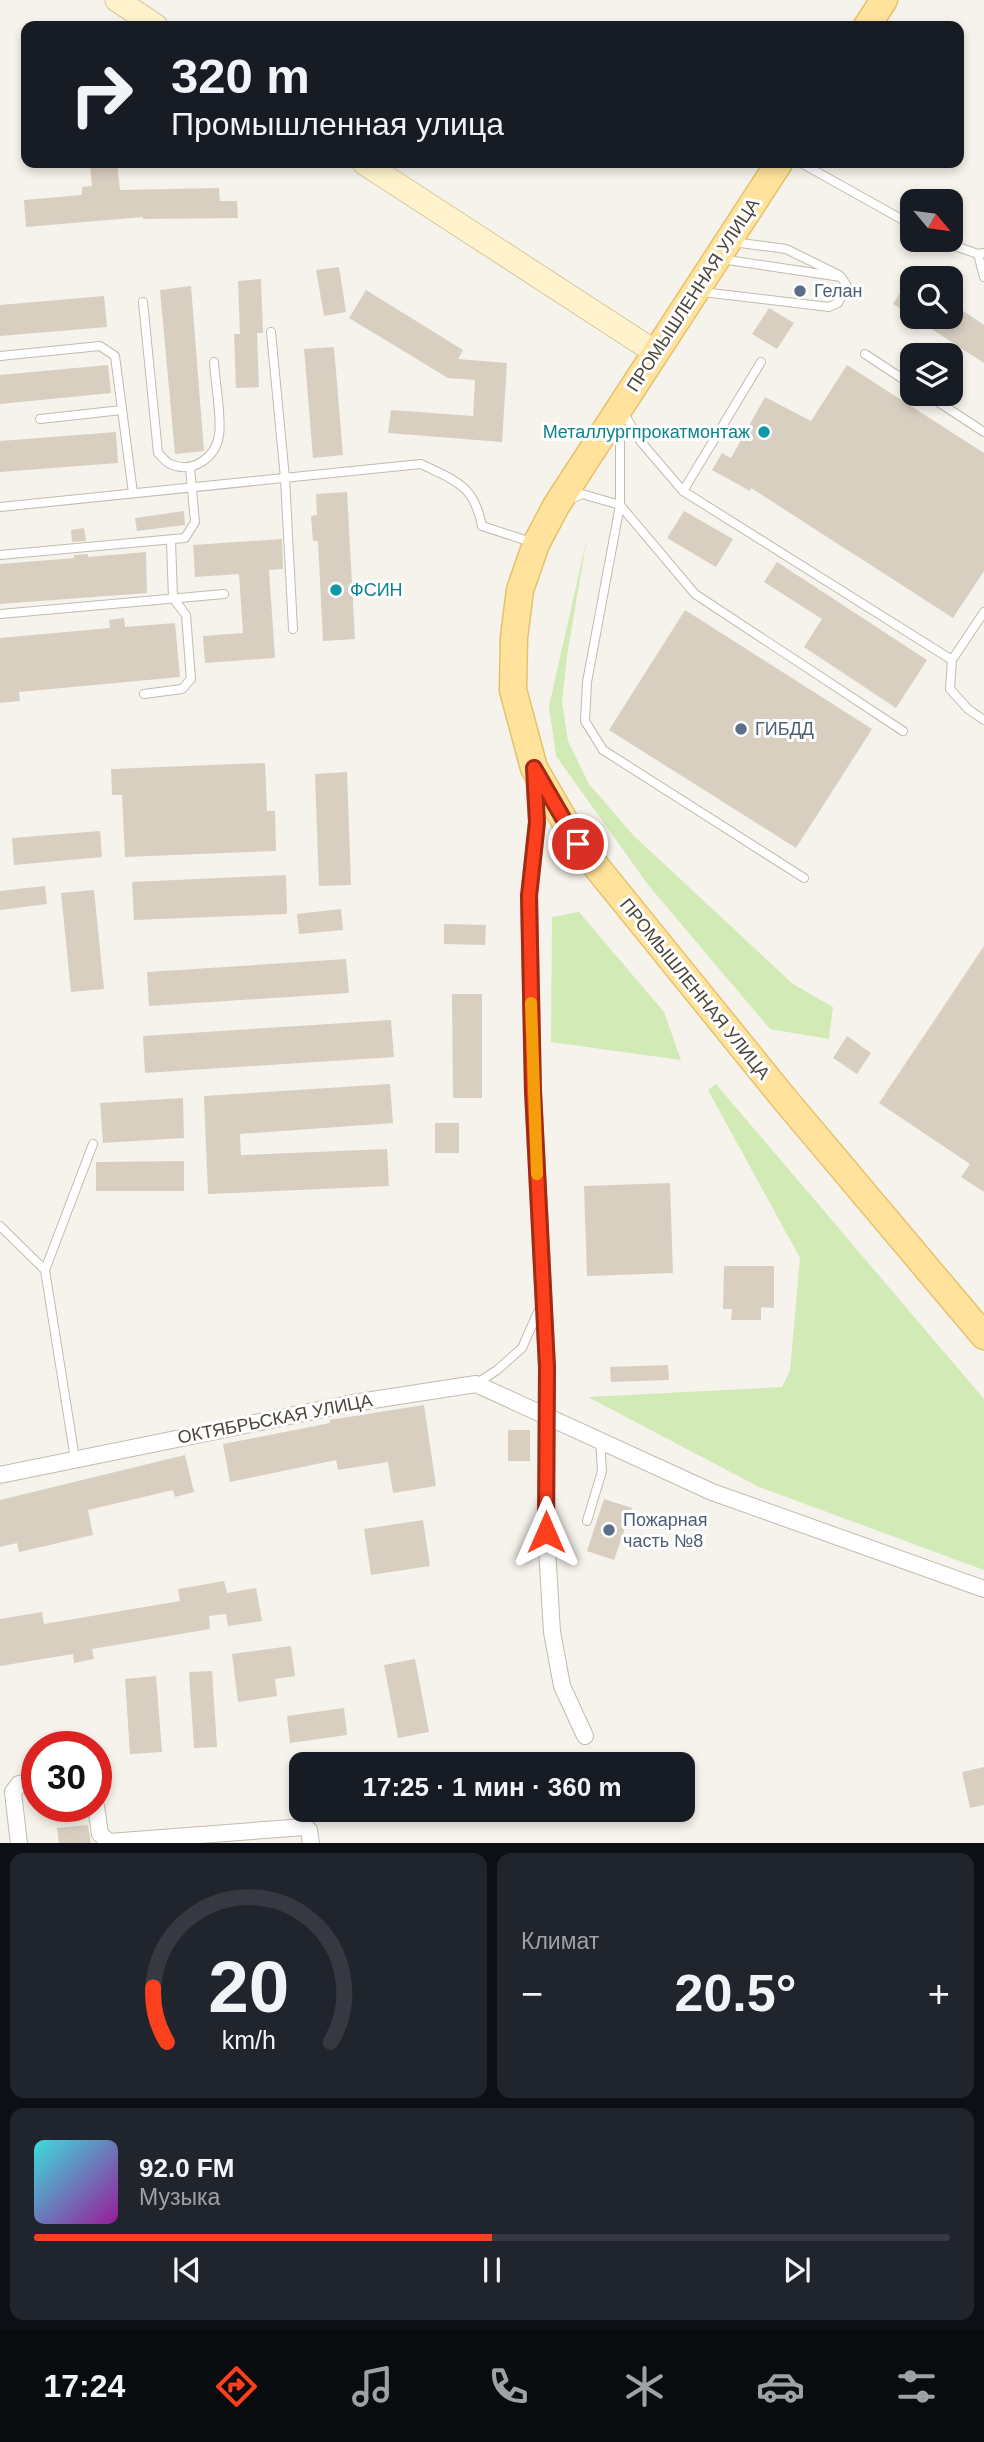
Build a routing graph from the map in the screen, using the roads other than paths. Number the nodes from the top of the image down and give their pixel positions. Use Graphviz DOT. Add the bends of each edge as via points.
graph roads {
  1 [pos="117,0"];
  2 [pos="884,0"];
  3 [pos="148,21"];
  4 [pos="870,21"];
  5 [pos="372,168"];
  6 [pos="776,168"];
  7 [pos="810,168"];
  8 [pos="900,218"];
  9 [pos="963,248"];
  10 [pos="723,250"];
  11 [pos="981,254"];
  12 [pos="841,277"];
  13 [pos="984,277"];
  14 [pos="696,291"];
  15 [pos="143,302"];
  16 [pos="271,332"];
  17 [pos="655,352"];
  18 [pos="865,354"];
  19 [pos="0,356"];
  20 [pos="214,362"];
  21 [pos="761,362"];
  22 [pos="900,377"];
  23 [pos="944,406"];
  24 [pos="620,407"];
  25 [pos="122,410"];
  26 [pos="40,419"];
  27 [pos="984,432"];
  28 [pos="190,468"];
  29 [pos="285,478"];
  30 [pos="193,488"];
  31 [pos="683,491"];
  32 [pos="133,493"];
  33 [pos="620,505"];
  34 [pos="556,506"];
  35 [pos="0,507"];
  36 [pos="171,541"];
  37 [pos="536,544"];
  38 [pos="0,555"];
  39 [pos="224,594"];
  40 [pos="173,598"];
  41 [pos="984,612"];
  42 [pos="0,614"];
  43 [pos="293,629"];
  44 [pos="953,660"];
  45 [pos="144,694"];
  46 [pos="984,720"];
  47 [pos="903,731"];
  48 [pos="534,768"];
  49 [pos="804,878"];
  50 [pos="93,1144"];
  51 [pos="0,1226"];
  52 [pos="45,1270"];
  53 [pos="543,1299"];
  54 [pos="984,1336"];
  55 [pos="475,1384"];
  56 [pos="545,1416"];
  57 [pos="600,1440"];
  58 [pos="75,1459"];
  59 [pos="0,1475"];
  60 [pos="587,1521"];
  61 [pos="984,1589"];
  62 [pos="585,1736"];
  63 [pos="6,1792"];
  64 [pos="98,1822"];
  65 [pos="19,1843"];
  66 [pos="311,1843"];
  1 -- 3 [label="main road"];
  2 -- 4 [label="main road"];
  5 -- 17 [label="main road"];
  6 -- 10 [label="main road, ПРОМЫШЛЕННАЯ УЛИЦА"];
  7 -- 8 [label="lane"];
  9 -- 11 [label="lane"];
  10 -- 12 [label="lane"];
  10 -- 12 [label="lane" via="786,248"];
  10 -- 14 [label="main road, ПРОМЫШЛЕННАЯ УЛИЦА"];
  11 -- 13 [label="lane"];
  12 -- 14 [label="lane" via="847,286 838,303 829,307"];
  14 -- 17 [label="main road, ПРОМЫШЛЕННАЯ УЛИЦА"];
  15 -- 28 [label="lane" via="158,453 170,464"];
  16 -- 29 [label="lane"];
  17 -- 24 [label="main road, ПРОМЫШЛЕННАЯ УЛИЦА"];
  18 -- 22 [label="lane"];
  19 -- 25 [label="lane" via="100,346 116,356"];
  20 -- 28 [label="lane" via="219,435 214,450"];
  21 -- 31 [label="lane"];
  23 -- 27 [label="lane"];
  24 -- 31 [label="lane" via="641,442"];
  24 -- 33 [label="lane"];
  24 -- 34 [label="main road, ПРОМЫШЛЕННАЯ УЛИЦА"];
  25 -- 26 [label="lane"];
  25 -- 32 [label="lane"];
  28 -- 30 [label="lane"];
  29 -- 30 [label="lane"];
  29 -- 37 [label="lane" via="421,464 460,483 478,505 482,526"];
  29 -- 43 [label="lane"];
  30 -- 32 [label="lane"];
  30 -- 36 [label="lane" via="195,522 185,538"];
  31 -- 44 [label="lane"];
  32 -- 35 [label="lane"];
  33 -- 34 [label="lane" via="582,494"];
  33 -- 47 [label="lane" via="695,594"];
  33 -- 49 [label="lane" via="587,682 585,720 603,750"];
  34 -- 37 [label="main road, ПРОМЫШЛЕННАЯ УЛИЦА"];
  36 -- 38 [label="lane"];
  36 -- 40 [label="lane"];
  37 -- 48 [label="main road, ПРОМЫШЛЕННАЯ УЛИЦА" via="520,590 513,690"];
  39 -- 40 [label="lane"];
  40 -- 42 [label="lane"];
  40 -- 45 [label="lane" via="186,615 191,679 183,689"];
  41 -- 44 [label="lane"];
  44 -- 46 [label="lane" via="950,689"];
  48 -- 53 [label="street" via="537,822 529,910"];
  48 -- 54 [label="main road, ПРОМЫШЛЕННАЯ УЛИЦА" via="578,844"];
  50 -- 52 [label="lane"];
  51 -- 52 [label="lane"];
  52 -- 58 [label="lane"];
  53 -- 55 [label="lane" via="522,1348"];
  53 -- 56 [label="street"];
  55 -- 56 [label="street"];
  55 -- 58 [label="street, ОКТЯБРЬСКАЯ УЛИЦА" via="353,1403"];
  56 -- 57 [label="street"];
  56 -- 62 [label="street" via="552,1632 562,1686"];
  57 -- 60 [label="lane" via="602,1471"];
  57 -- 61 [label="street" via="712,1492"];
  58 -- 59 [label="street, ОКТЯБРЬСКАЯ УЛИЦА"];
  63 -- 65 [label="street"];
  64 -- 66 [label="street" via="100,1834 109,1842 304,1827"];
}
